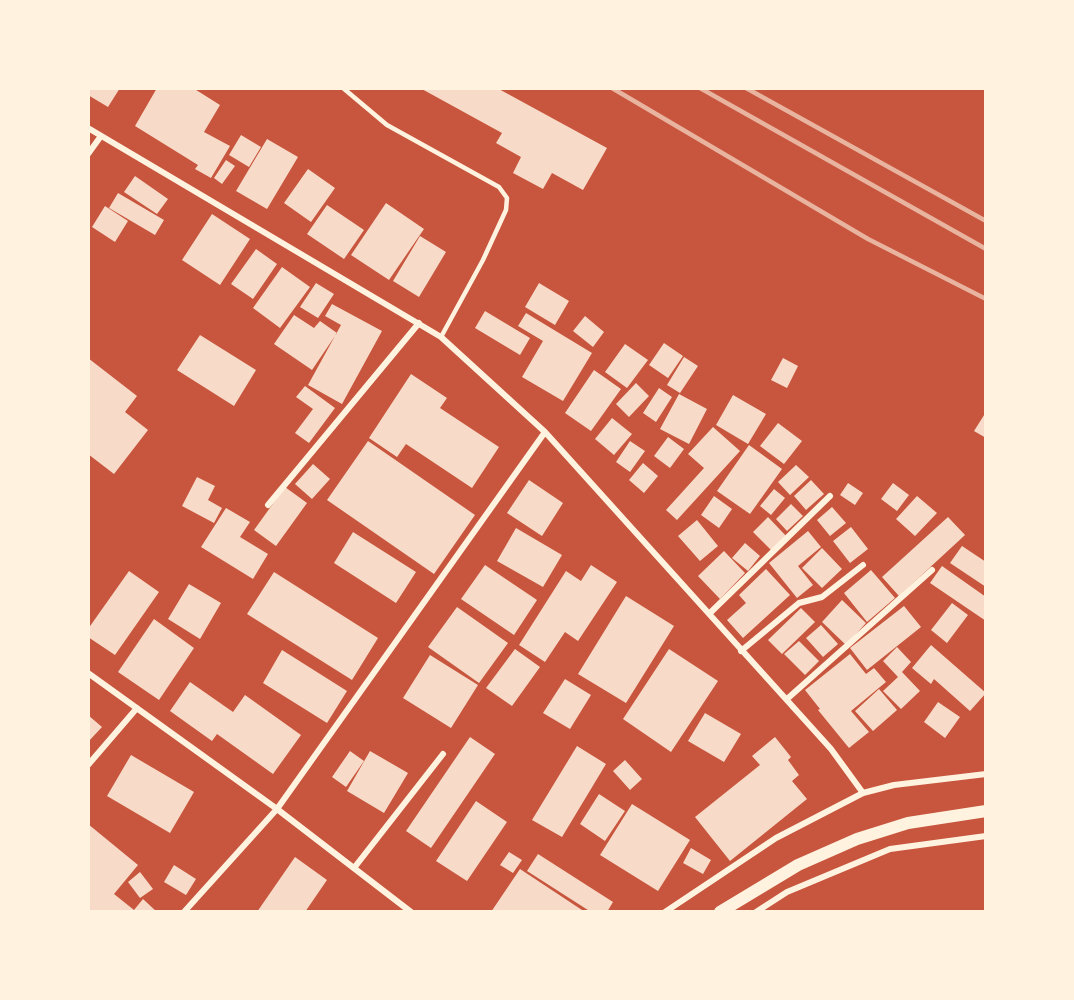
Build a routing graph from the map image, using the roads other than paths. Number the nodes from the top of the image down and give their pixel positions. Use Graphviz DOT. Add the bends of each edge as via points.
graph roads {
  1 [pos="343,88"];
  2 [pos="88,128"];
  3 [pos="102,136"];
  4 [pos="88,154"];
  5 [pos="419,323"];
  6 [pos="441,337"];
  7 [pos="545,432"];
  8 [pos="830,496"];
  9 [pos="268,505"];
  10 [pos="862,565"];
  11 [pos="932,570"];
  12 [pos="710,614"];
  13 [pos="741,651"];
  14 [pos="88,673"];
  15 [pos="787,699"];
  16 [pos="137,708"];
  17 [pos="444,754"];
  18 [pos="88,765"];
  19 [pos="986,774"];
  20 [pos="863,793"];
  21 [pos="277,809"];
  22 [pos="986,811"];
  23 [pos="986,836"];
  24 [pos="354,868"];
  25 [pos="184,912"];
  26 [pos="411,912"];
  27 [pos="665,912"];
  28 [pos="720,912"];
  29 [pos="756,912"];
  1 -- 6 [label="lane" via="387,126 499,187 507,198 506,210 483,260"];
  2 -- 3 [label="street"];
  3 -- 4 [label="street"];
  3 -- 5 [label="street"];
  5 -- 6 [label="street"];
  5 -- 9 [label="street"];
  6 -- 7 [label="street"];
  7 -- 12 [label="street"];
  7 -- 21 [label="street"];
  8 -- 12 [label="street"];
  10 -- 13 [label="street" via="822,597 799,603"];
  11 -- 15 [label="street"];
  12 -- 13 [label="street"];
  13 -- 15 [label="street"];
  14 -- 16 [label="street"];
  15 -- 20 [label="street"];
  16 -- 18 [label="street"];
  16 -- 21 [label="street"];
  17 -- 24 [label="street"];
  19 -- 20 [label="street" via="894,785"];
  20 -- 27 [label="street" via="776,838"];
  21 -- 24 [label="street"];
  21 -- 25 [label="street"];
  22 -- 28 [label="main road" via="908,823 856,839 798,865"];
  23 -- 29 [label="street" via="890,849 787,892"];
  24 -- 26 [label="street"];
}
